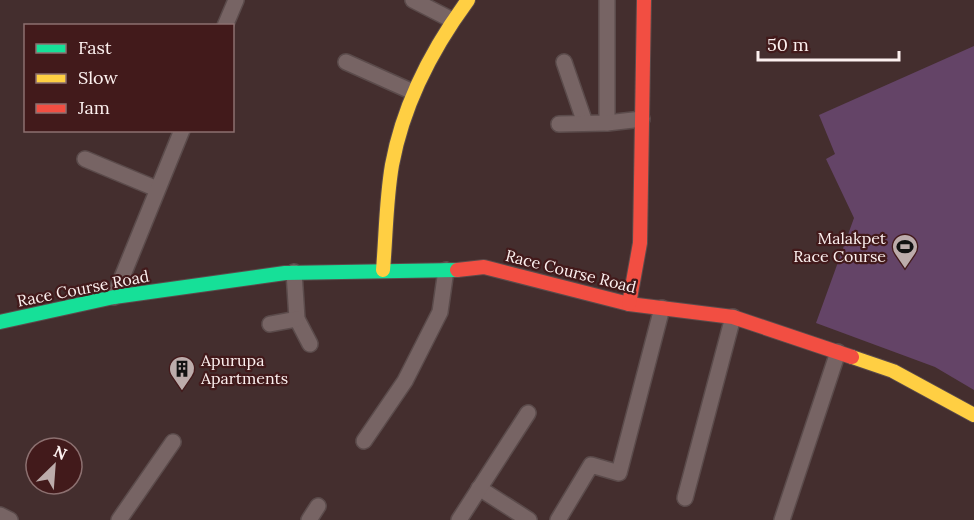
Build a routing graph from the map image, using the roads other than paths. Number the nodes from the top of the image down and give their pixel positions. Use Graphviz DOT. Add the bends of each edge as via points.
graph roads {
  1 [pos="236,0"];
  2 [pos="413,0"];
  3 [pos="468,0"];
  4 [pos="607,0"];
  5 [pos="644,0"];
  6 [pos="453,20"];
  7 [pos="226,24"];
  8 [pos="346,62"];
  9 [pos="564,62"];
  10 [pos="413,92"];
  11 [pos="642,119"];
  12 [pos="585,123"];
  13 [pos="607,123"];
  14 [pos="559,124"];
  15 [pos="181,132"];
  16 [pos="85,159"];
  17 [pos="157,189"];
  18 [pos="383,270"];
  19 [pos="447,270"];
  20 [pos="294,272"];
  21 [pos="114,297"];
  22 [pos="629,304"];
  23 [pos="662,308"];
  24 [pos="733,317"];
  25 [pos="297,319"];
  26 [pos="0,322"];
  27 [pos="270,324"];
  28 [pos="310,344"];
  29 [pos="838,352"];
  30 [pos="528,413"];
  31 [pos="974,415"];
  32 [pos="364,441"];
  33 [pos="173,442"];
  34 [pos="479,488"];
  35 [pos="685,498"];
  36 [pos="318,506"];
  37 [pos="0,515"];
  38 [pos="10,520"];
  39 [pos="119,520"];
  40 [pos="309,520"];
  41 [pos="459,520"];
  42 [pos="529,520"];
  43 [pos="558,520"];
  44 [pos="782,520"];
  1 -- 7 [label="street"];
  2 -- 6 [label="street"];
  3 -- 6 [label="street"];
  4 -- 13 [label="street"];
  5 -- 11 [label="street"];
  6 -- 10 [label="street"];
  8 -- 10 [label="street"];
  9 -- 12 [label="street"];
  10 -- 18 [label="street" via="395,153"];
  11 -- 13 [label="street"];
  11 -- 22 [label="street" via="640,243"];
  12 -- 13 [label="street"];
  12 -- 14 [label="street"];
  15 -- 17 [label="street"];
  16 -- 17 [label="street"];
  17 -- 21 [label="street"];
  18 -- 19 [label="street, Race Course Road"];
  18 -- 20 [label="street, Race Course Road"];
  19 -- 22 [label="street, Race Course Road" via="484,267"];
  19 -- 32 [label="street" via="440,312 405,381"];
  20 -- 21 [label="street, Race Course Road"];
  20 -- 25 [label="street"];
  21 -- 26 [label="street, Race Course Road"];
  22 -- 23 [label="street, Race Course Road"];
  23 -- 24 [label="street, Race Course Road"];
  23 -- 43 [label="street" via="619,473 591,465"];
  24 -- 29 [label="street, Race Course Road"];
  24 -- 35 [label="street"];
  25 -- 27 [label="street"];
  25 -- 28 [label="street"];
  29 -- 31 [label="street, Race Course Road" via="893,370"];
  29 -- 44 [label="street"];
  30 -- 34 [label="street"];
  33 -- 39 [label="street"];
  34 -- 41 [label="street"];
  34 -- 42 [label="street"];
  36 -- 40 [label="street"];
  37 -- 38 [label="street"];
}
